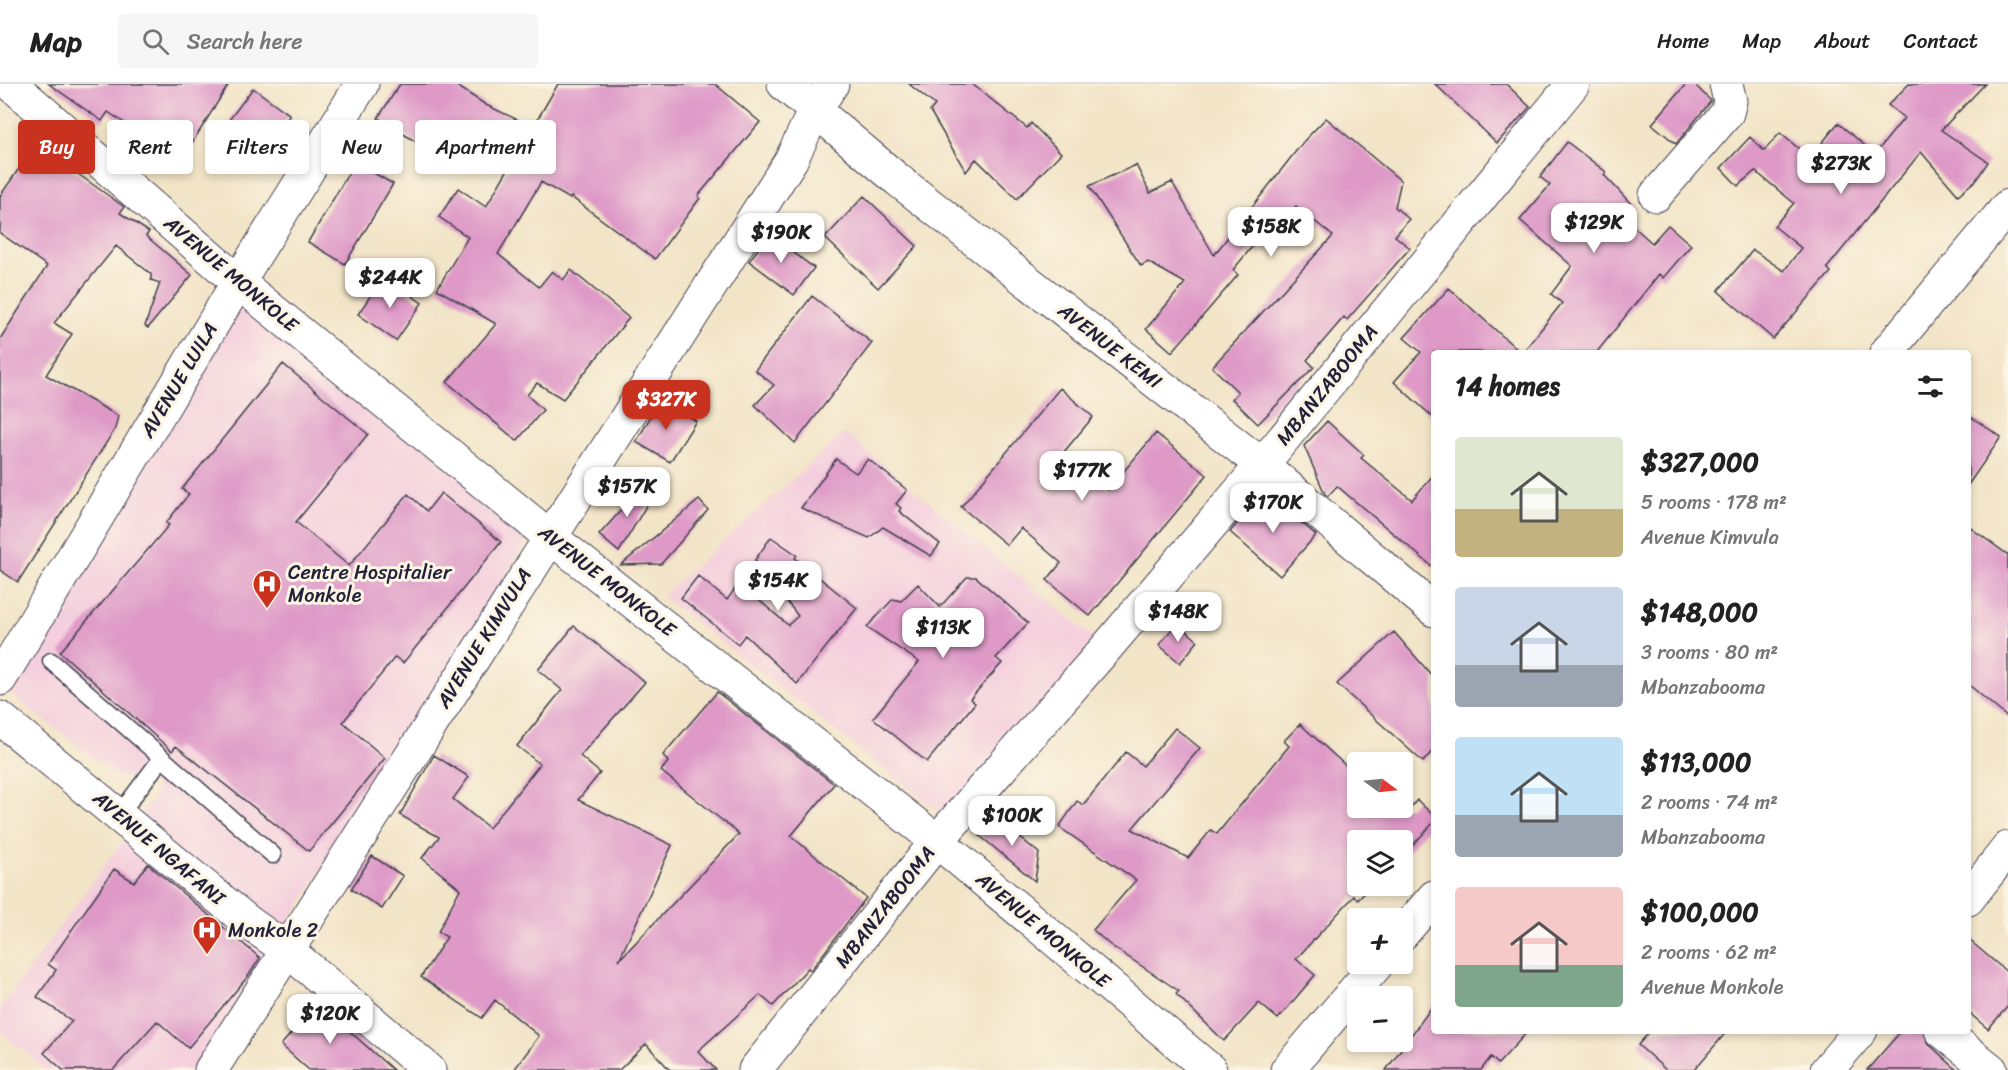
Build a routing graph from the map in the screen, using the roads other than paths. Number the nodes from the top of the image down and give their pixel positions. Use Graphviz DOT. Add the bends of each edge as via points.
graph roads {
  1 [pos="11,84"];
  2 [pos="362,84"];
  3 [pos="784,84"];
  4 [pos="1573,84"];
  5 [pos="1726,84"];
  6 [pos="823,97"];
  7 [pos="1656,195"];
  8 [pos="2008,206"];
  9 [pos="238,282"];
  10 [pos="1889,350"];
  11 [pos="1262,465"];
  12 [pos="549,536"];
  13 [pos="1431,607"];
  14 [pos="51,662"];
  15 [pos="0,679"];
  16 [pos="0,718"];
  17 [pos="161,759"];
  18 [pos="119,815"];
  19 [pos="937,841"];
  20 [pos="2008,849"];
  21 [pos="273,855"];
  22 [pos="1971,894"];
  23 [pos="1431,900"];
  24 [pos="1413,921"];
  25 [pos="286,949"];
  26 [pos="1369,974"];
  27 [pos="1858,1034"];
  28 [pos="1946,1034"];
  29 [pos="211,1070"];
  30 [pos="429,1070"];
  31 [pos="755,1070"];
  32 [pos="1210,1070"];
  33 [pos="1287,1070"];
  34 [pos="1827,1070"];
  35 [pos="1991,1070"];
  1 -- 9 [label="street, AVENUE MONKOLE"];
  2 -- 9 [label="street, AVENUE LUILA"];
  3 -- 6 [label="street, AVENUE KEMI"];
  4 -- 11 [label="street, MBANZABOOMA"];
  5 -- 7 [label="street" via="1730,101 1727,113"];
  6 -- 11 [label="street, AVENUE KEMI" via="898,180"];
  6 -- 12 [label="street, AVENUE KIMVULA" via="791,160"];
  8 -- 10 [label="street"];
  9 -- 12 [label="street, AVENUE MONKOLE"];
  9 -- 15 [label="street, AVENUE LUILA"];
  11 -- 13 [label="street, AVENUE KEMI"];
  11 -- 19 [label="street, MBANZABOOMA"];
  12 -- 19 [label="street, AVENUE MONKOLE"];
  12 -- 25 [label="street, AVENUE KIMVULA"];
  14 -- 17 [label="lane"];
  16 -- 18 [label="street, AVENUE NGAFANI"];
  17 -- 18 [label="lane"];
  17 -- 21 [label="lane"];
  18 -- 25 [label="street, AVENUE NGAFANI"];
  19 -- 31 [label="street, MBANZABOOMA"];
  19 -- 32 [label="street, AVENUE MONKOLE"];
  20 -- 22 [label="street"];
  23 -- 24 [label="street"];
  25 -- 29 [label="street, AVENUE KIMVULA"];
  25 -- 30 [label="street, AVENUE NGAFANI"];
  26 -- 33 [label="street"];
  27 -- 34 [label="street"];
  28 -- 35 [label="street"];
}
